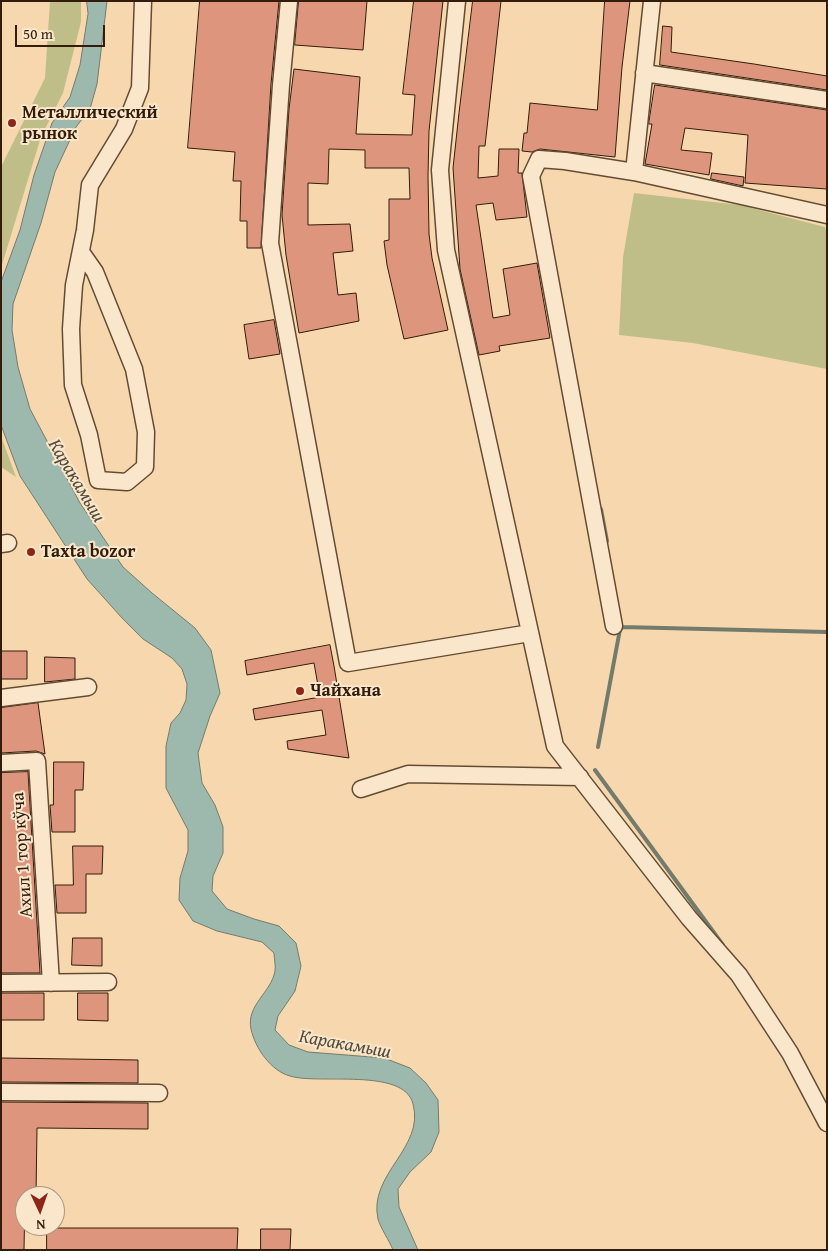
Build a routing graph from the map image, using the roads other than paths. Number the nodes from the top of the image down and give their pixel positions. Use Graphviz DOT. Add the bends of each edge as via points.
graph roads {
  1 [pos="143,1"];
  2 [pos="289,1"];
  3 [pos="456,1"];
  4 [pos="652,1"];
  5 [pos="644,73"];
  6 [pos="827,100"];
  7 [pos="634,172"];
  8 [pos="827,215"];
  9 [pos="81,252"];
  10 [pos="614,626"];
  11 [pos="530,633"];
  12 [pos="88,687"];
  13 [pos="1,698"];
  14 [pos="1,763"];
  15 [pos="580,777"];
  16 [pos="361,788"];
  17 [pos="50,982"];
  18 [pos="108,982"];
  19 [pos="1,983"];
  20 [pos="1,1092"];
  21 [pos="159,1094"];
  22 [pos="827,1122"];
  1 -- 9 [label="street" via="140,88 124,129 90,185"];
  2 -- 11 [label="street" via="270,244 348,664"];
  3 -- 11 [label="street" via="440,170 446,250"];
  4 -- 5 [label="street"];
  5 -- 6 [label="street"];
  5 -- 7 [label="street"];
  7 -- 8 [label="street"];
  7 -- 10 [label="street" via="539,159 530,176"];
  9 -- 9 [label="street" via="74,285 71,329 73,385 89,435 98,480 127,482 145,467 146,432 134,369 95,272"];
  11 -- 15 [label="street" via="555,746"];
  12 -- 13 [label="street"];
  14 -- 17 [label="street, Ахил 1 тор кўча" via="37,761"];
  15 -- 16 [label="street" via="408,774"];
  15 -- 22 [label="street" via="689,918 739,975 790,1053"];
  17 -- 18 [label="street"];
  17 -- 19 [label="street"];
  20 -- 21 [label="street"];
}
